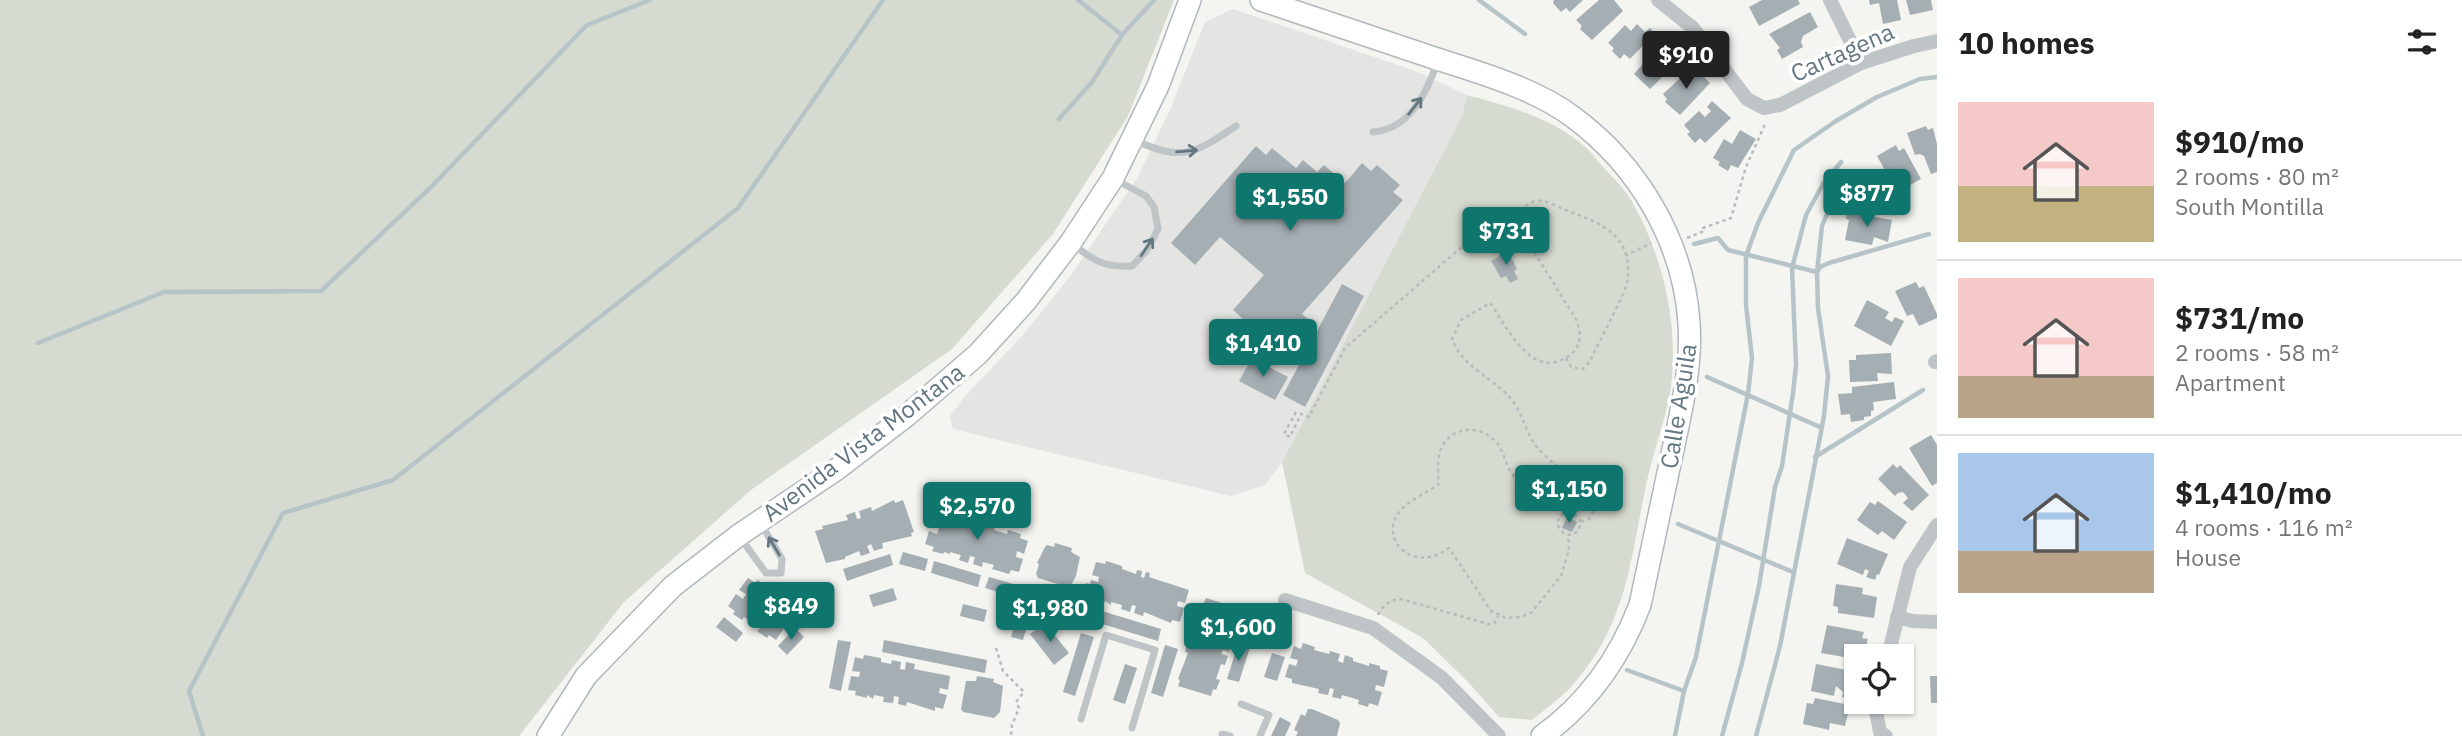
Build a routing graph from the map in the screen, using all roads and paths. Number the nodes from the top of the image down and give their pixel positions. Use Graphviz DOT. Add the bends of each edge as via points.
graph roads {
  1 [pos="1190,0"];
  2 [pos="1261,0"];
  3 [pos="1658,0"];
  4 [pos="1830,0"];
  5 [pos="1937,41"];
  6 [pos="1438,59"];
  7 [pos="1861,63"];
  8 [pos="1767,108"];
  9 [pos="1236,127"];
  10 [pos="1373,132"];
  11 [pos="1133,139"];
  12 [pos="1113,178"];
  13 [pos="1518,221"];
  14 [pos="1690,237"];
  15 [pos="1071,242"];
  16 [pos="1566,358"];
  17 [pos="1296,412"];
  18 [pos="1563,514"];
  19 [pos="759,522"];
  20 [pos="1581,522"];
  21 [pos="1937,525"];
  22 [pos="1568,535"];
  23 [pos="739,536"];
  24 [pos="1285,600"];
  25 [pos="1499,615"];
  26 [pos="1897,617"];
  27 [pos="1937,622"];
  28 [pos="1373,628"];
  29 [pos="1891,644"];
  30 [pos="996,648"];
  31 [pos="1241,704"];
  32 [pos="1877,714"];
  33 [pos="1081,719"];
  34 [pos="1132,728"];
  35 [pos="548,736"];
  36 [pos="1011,736"];
  37 [pos="1260,736"];
  38 [pos="1499,736"];
  39 [pos="1542,736"];
  40 [pos="1886,736"];
  1 -- 11 [label="street, Avenida Vista Montana"];
  2 -- 6 [label="street, Calle Aguila"];
  3 -- 8 [label="street" via="1693,28 1747,99"];
  4 -- 7 [label="street"];
  5 -- 7 [label="street, Cartagena"];
  10 -- 6 [label="lane, one-way" via="1388,131 1404,120 1428,89"];
  6 -- 39 [label="street, Calle Aguila" via="1540,97 1572,115 1601,140 1654,206 1672,245 1688,311 1684,397 1640,605 1609,668 1560,723"];
  7 -- 8 [label="street, Cartagena"];
  8 -- 14 [label="path" via="1766,125 1746,167 1731,218"];
  11 -- 9 [label="lane, one-way" via="1154,149 1188,154"];
  11 -- 12 [label="street, Avenida Vista Montana"];
  12 -- 15 [label="street, Avenida Vista Montana"];
  15 -- 12 [label="lane, one-way" via="1089,257 1113,267 1132,266 1147,250 1158,229 1154,207 1146,196"];
  13 -- 16 [label="path" via="1521,233 1577,321 1578,346"];
  13 -- 16 [label="path" via="1524,207 1543,201 1600,223 1616,236 1625,256 1628,281 1590,361 1583,369 1571,368"];
  13 -- 17 [label="path" via="1492,221 1345,348 1309,417 1301,414 1290,437 1284,434"];
  15 -- 19 [label="street, Avenida Vista Montana" via="978,354 837,469"];
  16 -- 20 [label="path" via="1542,364 1527,355 1490,303 1461,320 1452,339 1467,362 1511,399 1535,445 1591,496 1595,509"];
  18 -- 20 [label="path" via="1571,512"];
  18 -- 22 [label="path" via="1558,526"];
  18 -- 25 [label="path" via="1553,498 1517,479 1497,443 1475,428 1448,439 1441,449 1438,485 1402,509 1394,532 1403,552 1426,559 1449,548 1491,611"];
  19 -- 23 [label="street, Avenida Vista Montana"];
  23 -- 19 [label="lane, one-way" via="766,573 781,573 782,559"];
  20 -- 22 [label="path" via="1575,534"];
  21 -- 26 [label="street" via="1910,566"];
  22 -- 25 [label="path" via="1569,550 1560,576 1531,612 1520,617"];
  23 -- 35 [label="street, Avenida Vista Montana" via="673,586 586,676"];
  24 -- 28 [label="street"];
  25 -- 28 [label="path" via="1494,624 1488,624 1417,602 1392,600"];
  26 -- 27 [label="street"];
  26 -- 29 [label="street"];
  28 -- 38 [label="street" via="1442,678"];
  30 -- 36 [label="path" via="1003,671 1024,692 1016,702 1019,708"];
  31 -- 37 [label="lane" via="1269,715"];
  32 -- 40 [label="street" via="1880,732"];
  33 -- 34 [label="lane" via="1106,635 1155,650"];
}
